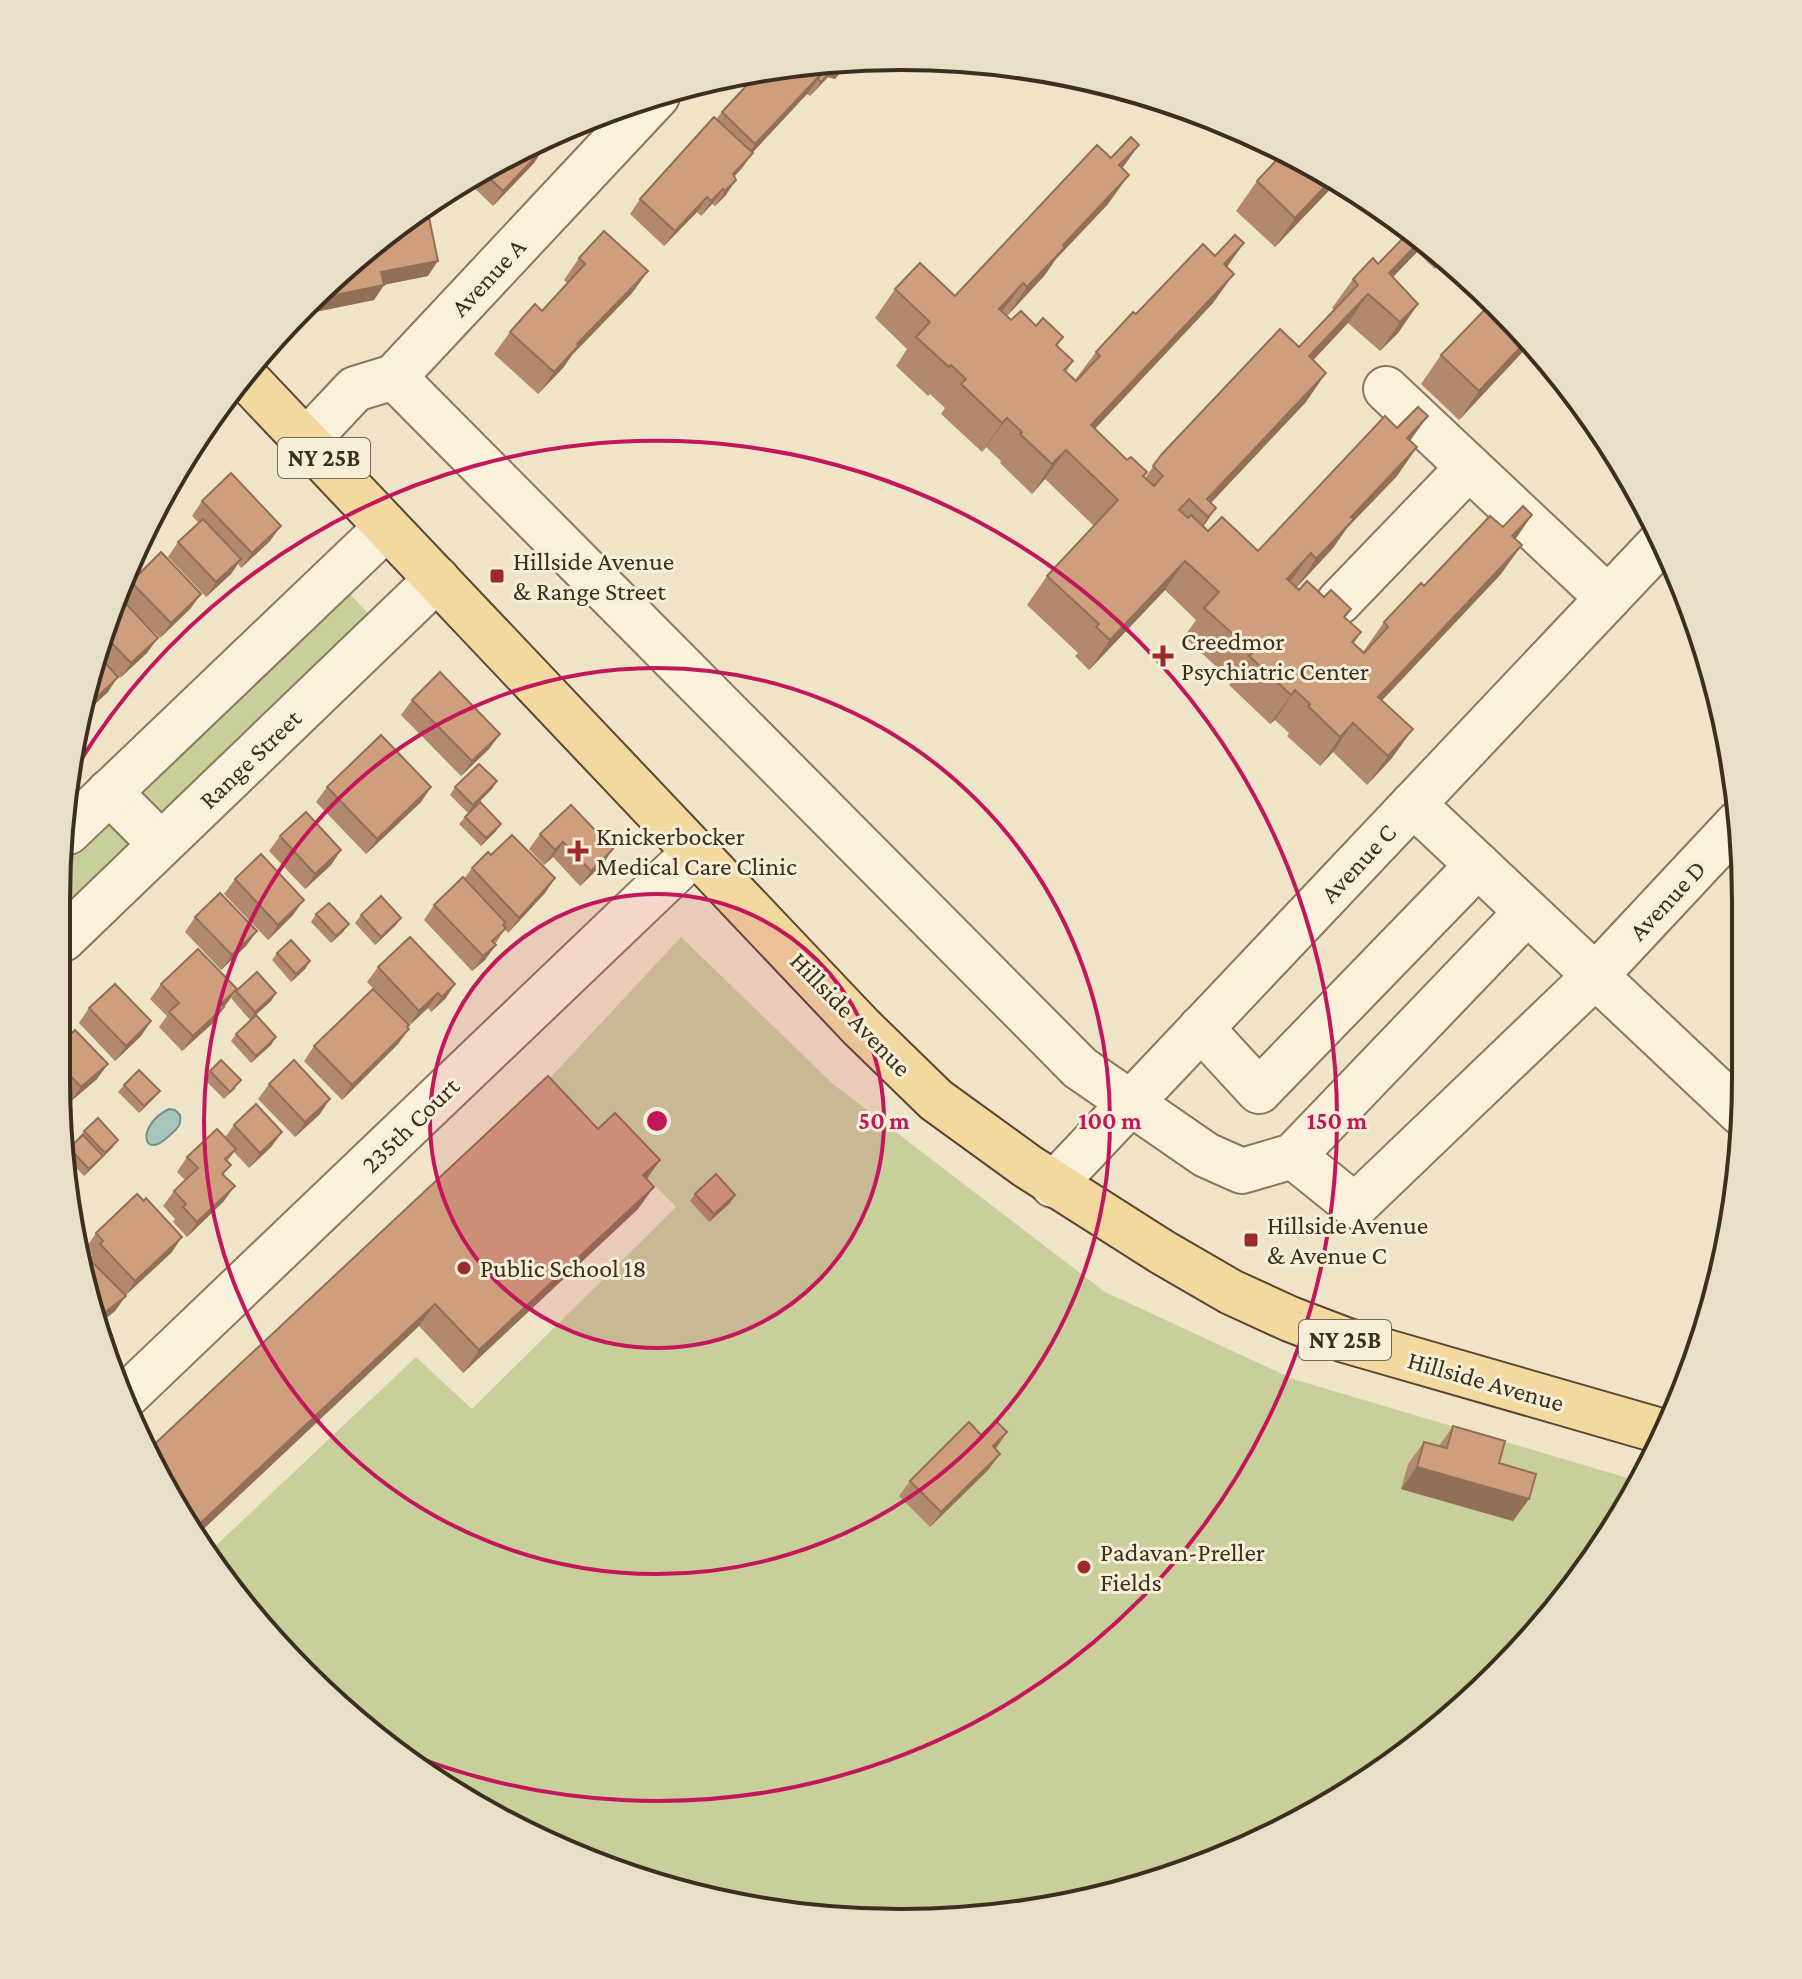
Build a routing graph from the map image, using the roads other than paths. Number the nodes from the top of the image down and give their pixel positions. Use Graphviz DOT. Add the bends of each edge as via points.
graph roads {
  1 [pos="643,111"];
  2 [pos="394,377"];
  3 [pos="251,383"];
  4 [pos="1386,389"];
  5 [pos="307,440"];
  6 [pos="1469,467"];
  7 [pos="386,528"];
  8 [pos="1654,550"];
  9 [pos="437,579"];
  10 [pos="1608,598"];
  11 [pos="1339,602"];
  12 [pos="109,792"];
  13 [pos="1413,804"];
  14 [pos="74,826"];
  15 [pos="1729,833"];
  16 [pos="161,844"];
  17 [pos="695,852"];
  18 [pos="1478,865"];
  19 [pos="1527,912"];
  20 [pos="70,932"];
  21 [pos="1595,976"];
  22 [pos="1201,1028"];
  23 [pos="1130,1102"];
  24 [pos="1731,1104"];
  25 [pos="1293,1156"];
  26 [pos="1053,1185"];
  27 [pos="131,1391"];
  28 [pos="1654,1429"];
  1 -- 2 [label="street, Avenue A"];
  2 -- 5 [label="street, Avenue A" via="355,389"];
  2 -- 23 [label="street" via="1080,1068"];
  3 -- 5 [label="main road, Hillside Avenue / NY 25B"];
  4 -- 6 [label="street"];
  5 -- 7 [label="main road, Hillside Avenue / NY 25B"];
  6 -- 10 [label="street"];
  6 -- 11 [label="street"];
  7 -- 9 [label="main road, Hillside Avenue / NY 25B"];
  7 -- 12 [label="street"];
  8 -- 10 [label="street, Avenue C"];
  9 -- 16 [label="street, Range Street"];
  9 -- 17 [label="main road, Hillside Avenue / NY 25B"];
  10 -- 13 [label="street, Avenue C"];
  12 -- 14 [label="street"];
  12 -- 16 [label="street"];
  13 -- 18 [label="street"];
  13 -- 22 [label="street, Avenue C"];
  15 -- 21 [label="street, Avenue D"];
  16 -- 20 [label="street, Range Street"];
  17 -- 26 [label="main road, Hillside Avenue / NY 25B" via="900,1067 936,1100"];
  17 -- 27 [label="street, 235th Court"];
  18 -- 19 [label="street"];
  18 -- 22 [label="street" via="1259,1091"];
  19 -- 21 [label="street"];
  19 -- 25 [label="street"];
  21 -- 24 [label="street"];
  21 -- 25 [label="street, Avenue D" via="1355,1206"];
  22 -- 23 [label="street, Avenue C"];
  23 -- 25 [label="street" via="1206,1155 1242,1171"];
  23 -- 26 [label="street, Avenue C"];
  26 -- 28 [label="main road, Hillside Avenue / NY 25B" via="1231,1292 1290,1319 1440,1369"];
}
